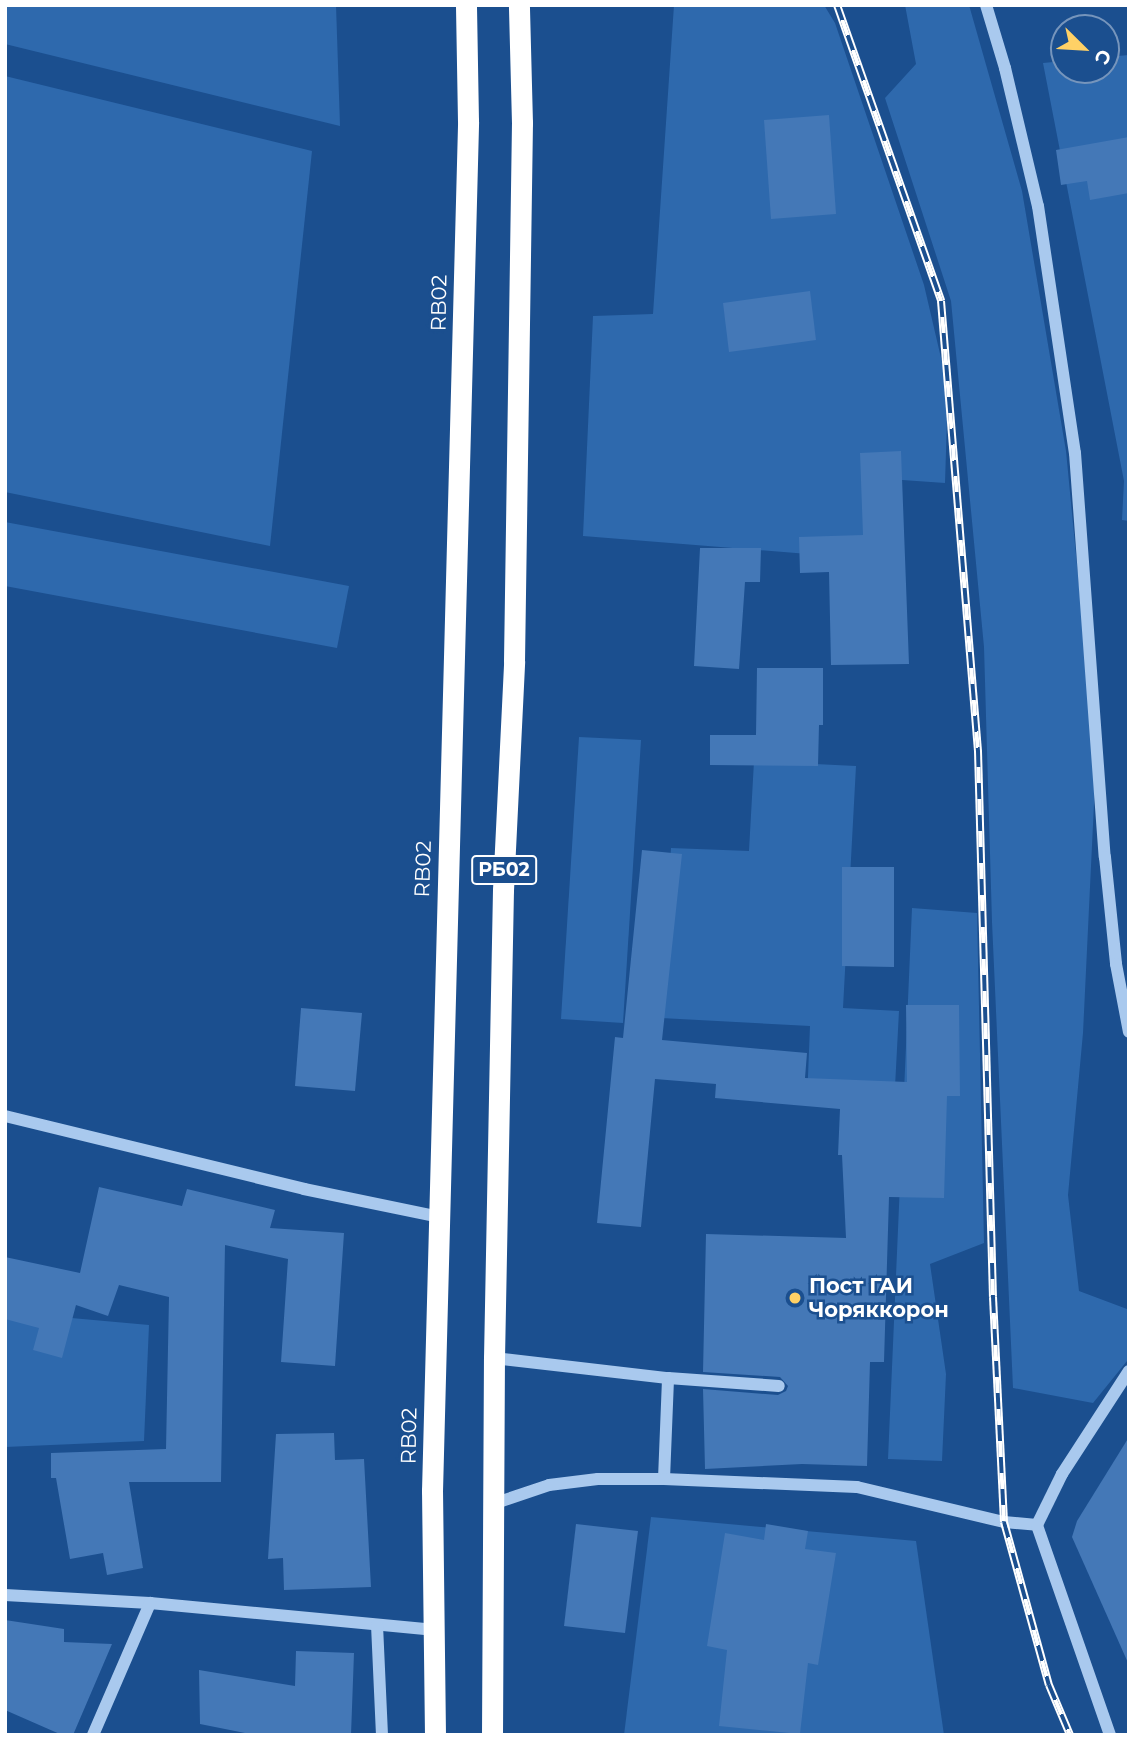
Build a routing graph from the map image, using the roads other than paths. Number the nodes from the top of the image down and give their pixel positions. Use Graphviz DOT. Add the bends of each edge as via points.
graph roads {
  1 [pos="466,5"];
  2 [pos="519,5"];
  3 [pos="986,5"];
  4 [pos="1129,1032"];
  5 [pos="5,1116"];
  6 [pos="439,1217"];
  7 [pos="494,1358"];
  8 [pos="1129,1371"];
  9 [pos="668,1378"];
  10 [pos="779,1386"];
  11 [pos="664,1479"];
  12 [pos="493,1504"];
  13 [pos="1037,1525"];
  14 [pos="5,1595"];
  15 [pos="150,1603"];
  16 [pos="377,1625"];
  17 [pos="433,1629"];
  18 [pos="93,1735"];
  19 [pos="382,1735"];
  20 [pos="435,1735"];
  21 [pos="492,1735"];
  22 [pos="1110,1735"];
  1 -- 6 [label="highway, RB02 / РБ02" via="467,149"];
  2 -- 7 [label="highway, РБ02" via="522,124 514,661 503,890"];
  3 -- 4 [label="street" via="1038,206 1075,453 1105,857 1116,964"];
  5 -- 6 [label="street"];
  6 -- 17 [label="highway, RB02 / РБ02"];
  7 -- 9 [label="street"];
  7 -- 12 [label="highway, РБ02"];
  8 -- 13 [label="street" via="1062,1474"];
  9 -- 10 [label="street"];
  9 -- 11 [label="street"];
  11 -- 12 [label="street" via="549,1485"];
  11 -- 13 [label="street" via="856,1488 1004,1522"];
  12 -- 21 [label="highway, РБ02"];
  13 -- 22 [label="street"];
  14 -- 15 [label="street"];
  15 -- 16 [label="street"];
  15 -- 18 [label="street"];
  16 -- 17 [label="street"];
  16 -- 19 [label="street"];
  17 -- 20 [label="highway, RB02 / РБ02"];
}
